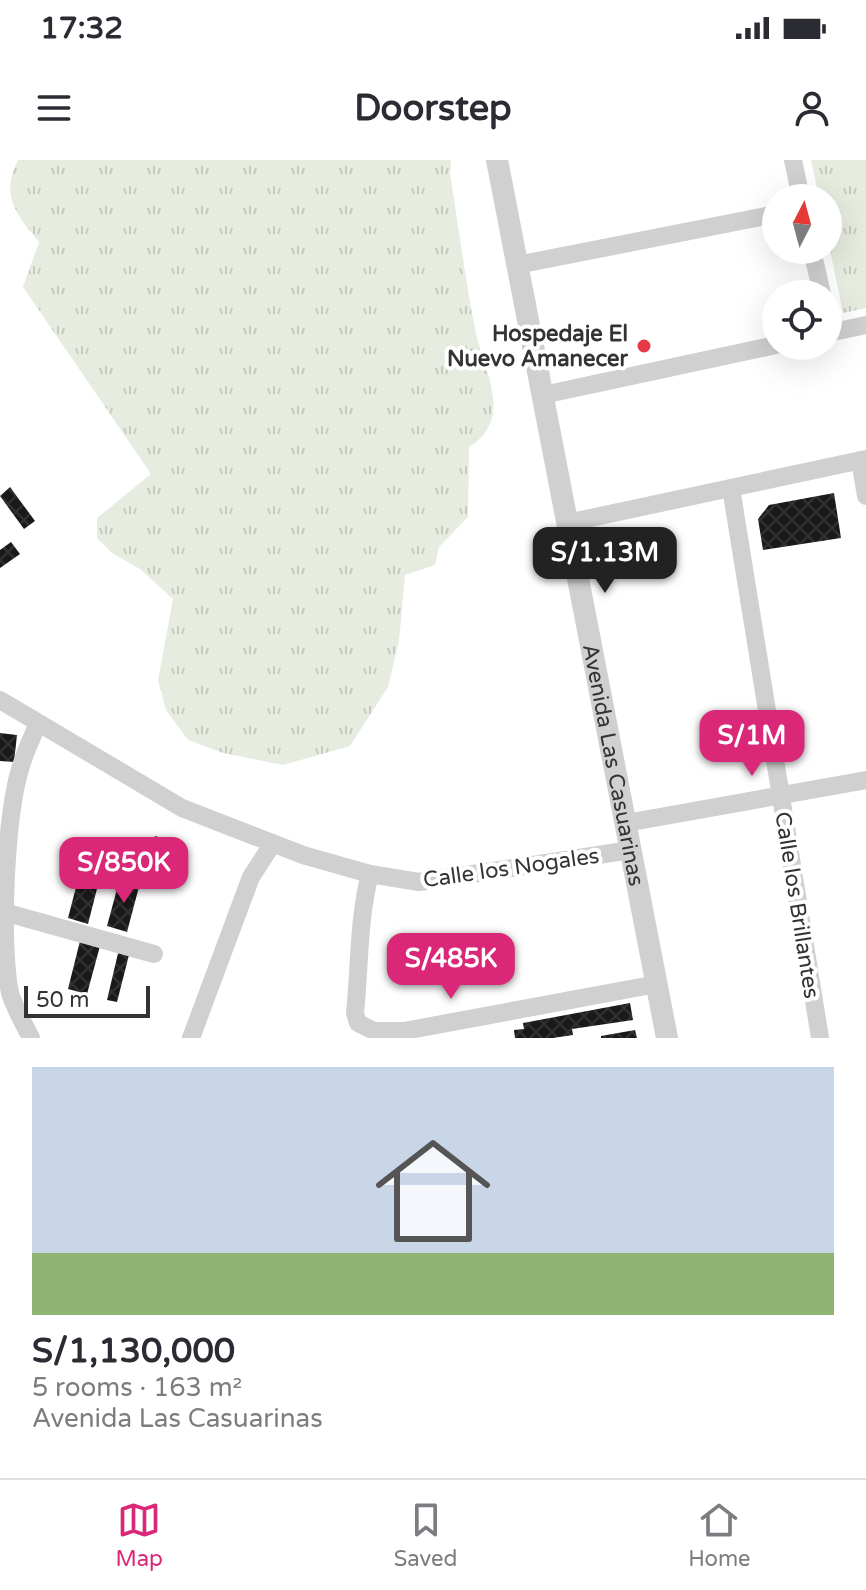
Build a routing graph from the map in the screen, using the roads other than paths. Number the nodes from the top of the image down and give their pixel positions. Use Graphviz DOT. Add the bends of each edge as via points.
graph roads {
  1 [pos="497,160"];
  2 [pos="793,160"];
  3 [pos="798,184"];
  4 [pos="762,217"];
  5 [pos="517,265"];
  6 [pos="866,325"];
  7 [pos="842,328"];
  8 [pos="762,348"];
  9 [pos="543,395"];
  10 [pos="863,460"];
  11 [pos="731,488"];
  12 [pos="866,496"];
  13 [pos="567,523"];
  14 [pos="0,700"];
  15 [pos="38,723"];
  16 [pos="866,780"];
  17 [pos="781,794"];
  18 [pos="626,823"];
  19 [pos="273,843"];
  20 [pos="631,850"];
  21 [pos="370,874"];
  22 [pos="4,912"];
  23 [pos="154,954"];
  24 [pos="657,984"];
  25 [pos="31,1038"];
  26 [pos="191,1038"];
  27 [pos="667,1038"];
  28 [pos="820,1038"];
  1 -- 5 [label="street, Avenida Las Casuarinas"];
  2 -- 3 [label="street"];
  4 -- 5 [label="street"];
  5 -- 9 [label="street, Avenida Las Casuarinas"];
  6 -- 7 [label="street"];
  8 -- 9 [label="street"];
  9 -- 13 [label="street, Avenida Las Casuarinas"];
  10 -- 11 [label="street"];
  10 -- 12 [label="street"];
  11 -- 13 [label="street"];
  11 -- 17 [label="street, Calle los Brillantes"];
  13 -- 18 [label="street, Avenida Las Casuarinas"];
  14 -- 15 [label="street, Calle los Nogales"];
  15 -- 19 [label="street, Calle los Nogales" via="182,808"];
  15 -- 22 [label="street" via="21,764 11,812"];
  16 -- 17 [label="street"];
  17 -- 18 [label="street"];
  17 -- 28 [label="street, Calle los Brillantes"];
  18 -- 20 [label="street, Avenida Las Casuarinas"];
  19 -- 21 [label="street, Calle los Nogales"];
  19 -- 26 [label="street" via="251,877"];
  20 -- 21 [label="street, Calle los Nogales" via="419,882"];
  20 -- 24 [label="street, Avenida Las Casuarinas"];
  21 -- 24 [label="street" via="359,938 355,1013 358,1023 374,1031 404,1031"];
  22 -- 23 [label="street"];
  22 -- 25 [label="street" via="10,993"];
  24 -- 27 [label="street, Avenida Las Casuarinas"];
}
